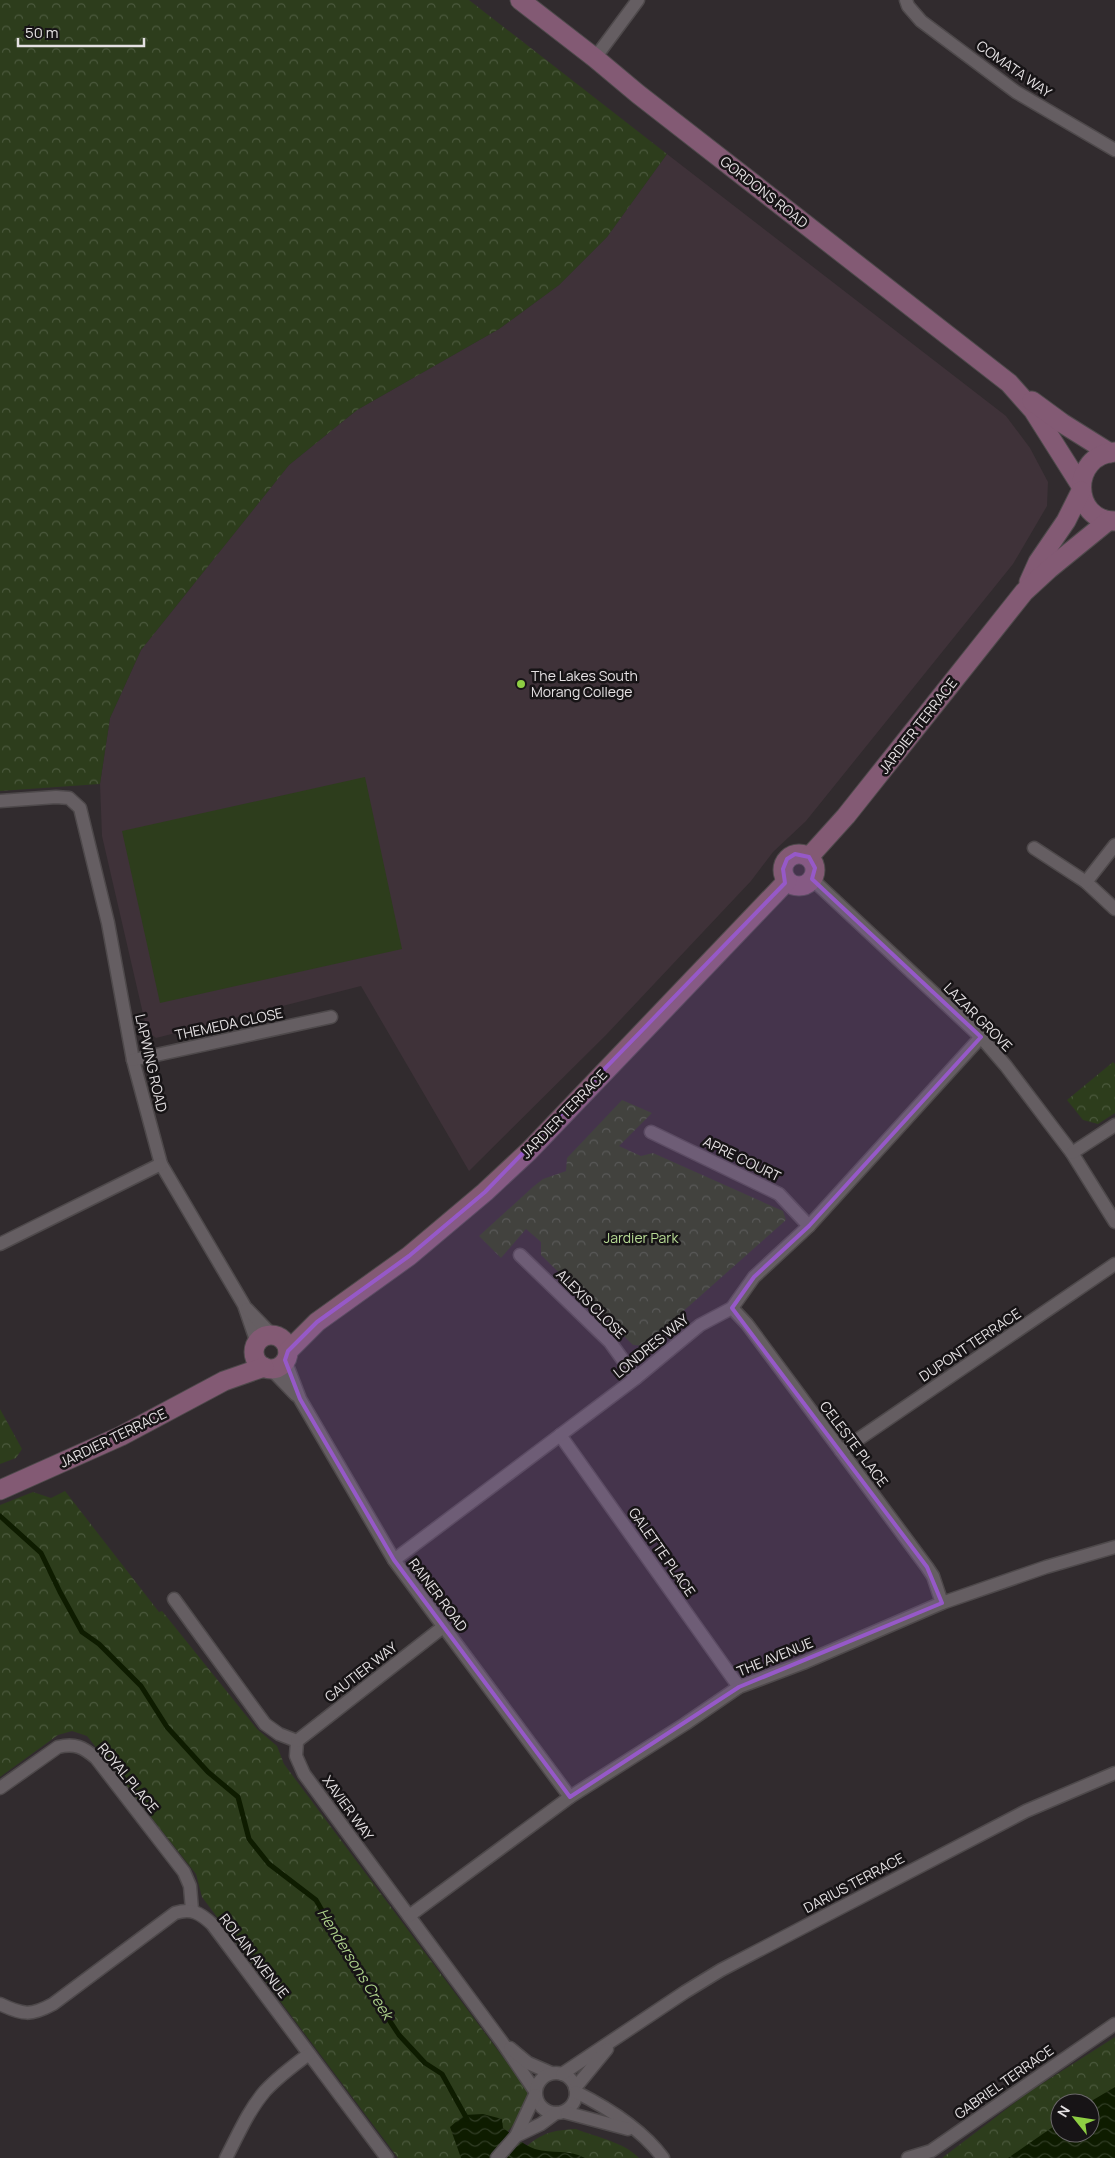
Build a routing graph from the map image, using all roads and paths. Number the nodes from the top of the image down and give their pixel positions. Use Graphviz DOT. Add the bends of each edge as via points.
graph roads {
  1 [pos="520,0"];
  2 [pos="638,0"];
  3 [pos="906,0"];
  4 [pos="595,58"];
  5 [pos="1115,150"];
  6 [pos="1009,383"];
  7 [pos="1113,452"];
  8 [pos="1081,488"];
  9 [pos="1113,522"];
  10 [pos="1024,592"];
  11 [pos="0,800"];
  12 [pos="1115,845"];
  13 [pos="1034,848"];
  14 [pos="809,857"];
  15 [pos="812,880"];
  16 [pos="787,881"];
  17 [pos="1086,882"];
  18 [pos="1115,909"];
  19 [pos="331,1017"];
  20 [pos="981,1037"];
  21 [pos="133,1060"];
  22 [pos="1115,1125"];
  23 [pos="651,1132"];
  24 [pos="1072,1154"];
  25 [pos="161,1164"];
  26 [pos="1115,1222"];
  27 [pos="809,1226"];
  28 [pos="0,1244"];
  29 [pos="520,1255"];
  30 [pos="1115,1264"];
  31 [pos="244,1305"];
  32 [pos="732,1308"];
  33 [pos="271,1352"];
  34 [pos="636,1378"];
  35 [pos="560,1435"];
  36 [pos="841,1451"];
  37 [pos="8,1487"];
  38 [pos="1115,1547"];
  39 [pos="394,1560"];
  40 [pos="174,1599"];
  41 [pos="942,1603"];
  42 [pos="443,1627"];
  43 [pos="739,1687"];
  44 [pos="297,1740"];
  45 [pos="1115,1773"];
  46 [pos="0,1788"];
  47 [pos="570,1797"];
  48 [pos="192,1910"];
  49 [pos="409,1916"];
  50 [pos="0,2004"];
  51 [pos="1115,2024"];
  52 [pos="616,2038"];
  53 [pos="502,2042"];
  54 [pos="309,2054"];
  55 [pos="556,2074"];
  56 [pos="576,2090"];
  57 [pos="535,2093"];
  58 [pos="560,2112"];
  59 [pos="640,2133"];
  60 [pos="516,2136"];
  61 [pos="226,2158"];
  62 [pos="387,2158"];
  63 [pos="497,2158"];
  64 [pos="663,2158"];
  65 [pos="908,2158"];
  1 -- 4 [label="street, GORDONS ROAD"];
  2 -- 4 [label="street"];
  3 -- 5 [label="street, COMATA WAY" via="921,21 1016,92"];
  4 -- 6 [label="street, GORDONS ROAD"];
  6 -- 7 [label="street, GORDONS ROAD" via="1062,423"];
  6 -- 8 [label="street, GORDONS ROAD" via="1033,410"];
  7 -- 8 [label="street, JARDIER TERRACE" via="1099,456 1090,464 1083,474"];
  8 -- 9 [label="street, GORDONS ROAD" via="1090,510 1098,517"];
  8 -- 10 [label="street, JARDIER TERRACE" via="1066,521 1038,562"];
  9 -- 10 [label="street, JARDIER TERRACE" via="1048,569"];
  10 -- 14 [label="street, JARDIER TERRACE" via="846,816"];
  11 -- 21 [label="street, LAPWING ROAD" via="69,798 80,808 108,923"];
  12 -- 17 [label="street"];
  13 -- 17 [label="street"];
  14 -- 15 [label="street" via="815,868"];
  14 -- 16 [label="street" via="795,854 787,859 783,869"];
  15 -- 16 [label="street" via="802,886"];
  15 -- 20 [label="street, LAZAR GROVE"];
  16 -- 33 [label="street, JARDIER TERRACE" via="516,1162 409,1256"];
  17 -- 18 [label="street"];
  19 -- 21 [label="street, THEMEDA CLOSE"];
  20 -- 24 [label="street, LAZAR GROVE"];
  20 -- 27 [label="street, LONDRES WAY"];
  21 -- 25 [label="street, LAPWING ROAD"];
  22 -- 24 [label="street"];
  23 -- 27 [label="street, APRE COURT" via="779,1194"];
  24 -- 26 [label="street, LAZAR GROVE"];
  25 -- 28 [label="street"];
  25 -- 31 [label="street, LAPWING ROAD"];
  27 -- 32 [label="street, LONDRES WAY" via="754,1277"];
  29 -- 34 [label="street, ALEXIS CLOSE" via="610,1342"];
  30 -- 36 [label="street, DUPONT TERRACE"];
  31 -- 33 [label="street, LAPWING ROAD"];
  31 -- 33 [label="street, LAPWING ROAD"];
  32 -- 34 [label="street, LONDRES WAY" via="700,1325"];
  32 -- 36 [label="street, CELESTE PLACE"];
  33 -- 37 [label="street, JARDIER TERRACE" via="224,1382 121,1436"];
  33 -- 39 [label="street, RAINER ROAD"];
  34 -- 35 [label="street, LONDRES WAY"];
  35 -- 39 [label="street, LONDRES WAY"];
  35 -- 43 [label="street, GALETTE PLACE"];
  36 -- 41 [label="street, CELESTE PLACE" via="933,1576"];
  38 -- 41 [label="street, THE AVENUE"];
  39 -- 42 [label="street, RAINER ROAD"];
  40 -- 44 [label="street" via="265,1724 279,1734"];
  41 -- 43 [label="street, THE AVENUE"];
  42 -- 44 [label="street, GAUTIER WAY"];
  42 -- 47 [label="street, RAINER ROAD"];
  43 -- 47 [label="street, THE AVENUE"];
  44 -- 49 [label="street, XAVIER WAY" via="296,1756 304,1774"];
  45 -- 52 [label="street, DARIUS TERRACE" via="1026,1811 721,1970"];
  46 -- 48 [label="street, ROYAL PLACE" via="58,1747 69,1744 82,1747 96,1758 184,1872 190,1886"];
  47 -- 49 [label="street, THE AVENUE"];
  48 -- 50 [label="street" via="175,1913 163,1920 41,2011 23,2013"];
  48 -- 54 [label="street, ROLAIN AVENUE" via="212,1924"];
  49 -- 53 [label="street, XAVIER WAY"];
  51 -- 65 [label="street, GABRIEL TERRACE" via="931,2151"];
  52 -- 55 [label="street, DARIUS TERRACE"];
  52 -- 56 [label="street, DARIUS TERRACE"];
  53 -- 55 [label="street, XAVIER WAY" via="528,2063"];
  53 -- 57 [label="street, XAVIER WAY"];
  54 -- 61 [label="street" via="261,2096"];
  54 -- 62 [label="street, ROLAIN AVENUE"];
  55 -- 56 [label="street" via="570,2079"];
  55 -- 57 [label="street" via="540,2080"];
  56 -- 58 [label="street" via="573,2104"];
  56 -- 59 [label="street"];
  57 -- 58 [label="street" via="540,2106 550,2113"];
  57 -- 60 [label="street"];
  58 -- 59 [label="street"];
  58 -- 60 [label="street"];
  59 -- 64 [label="street"];
  60 -- 63 [label="street"];
}
